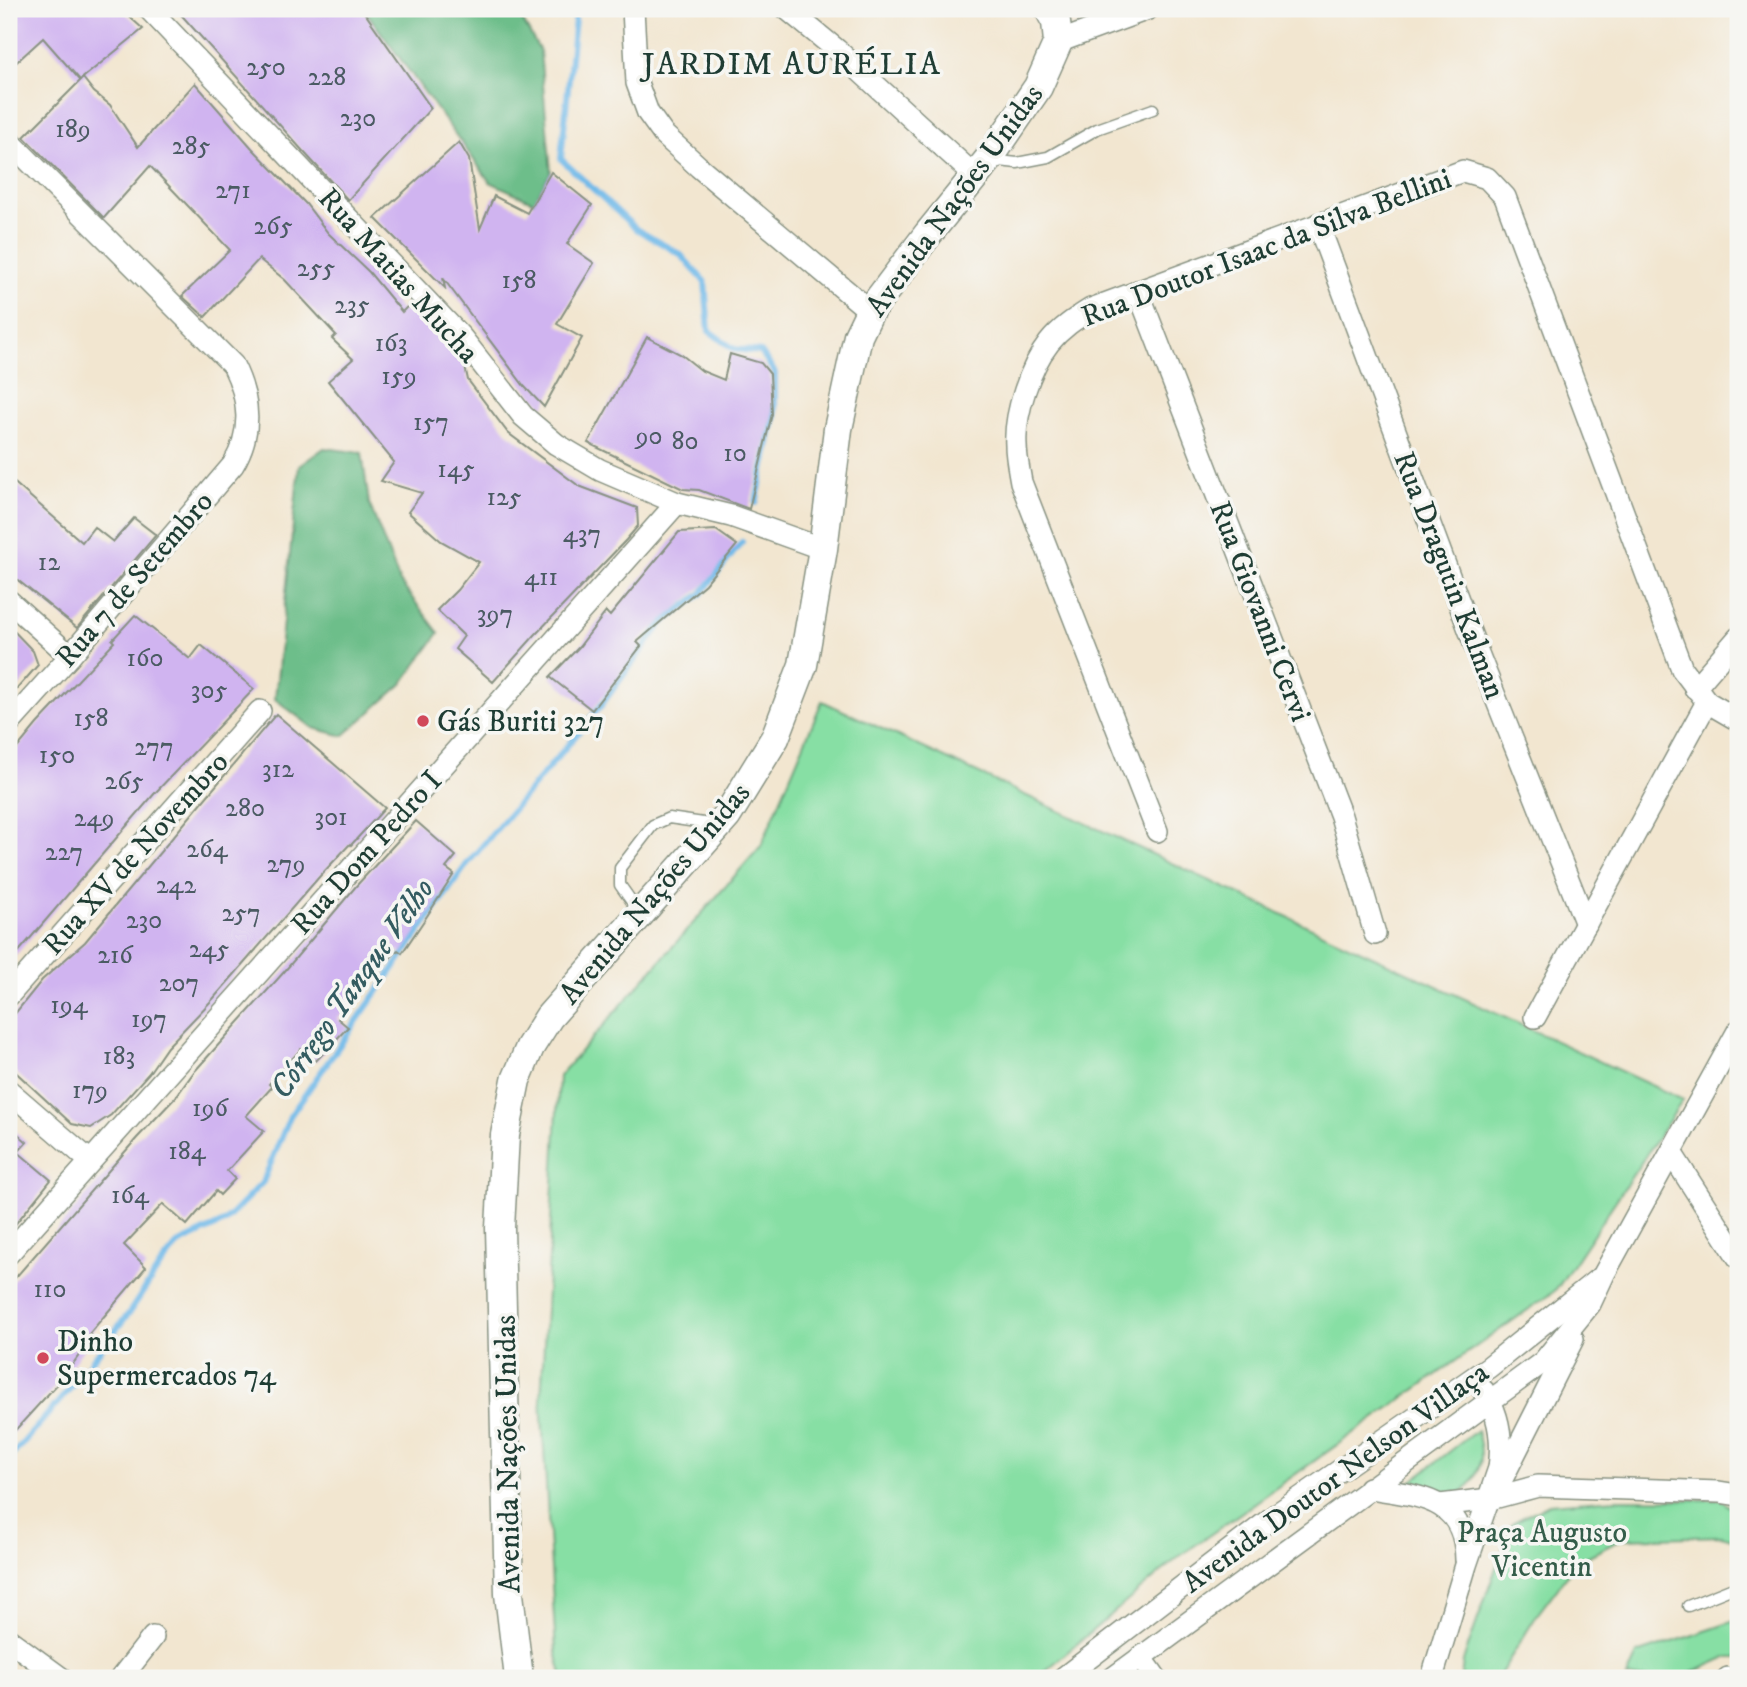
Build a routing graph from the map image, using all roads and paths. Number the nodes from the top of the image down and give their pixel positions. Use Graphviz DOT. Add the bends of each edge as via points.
graph roads {
  1 [pos="149,9"];
  2 [pos="633,9"];
  3 [pos="787,9"];
  4 [pos="1148,9"];
  5 [pos="1055,20"];
  6 [pos="1153,109"];
  7 [pos="9,141"];
  8 [pos="982,168"];
  9 [pos="1318,224"];
  10 [pos="1138,291"];
  11 [pos="870,311"];
  12 [pos="677,503"];
  13 [pos="823,549"];
  14 [pos="9,601"];
  15 [pos="1738,638"];
  16 [pos="70,656"];
  17 [pos="1701,695"];
  18 [pos="260,710"];
  19 [pos="1738,720"];
  20 [pos="9,723"];
  21 [pos="719,825"];
  22 [pos="1157,831"];
  23 [pos="639,913"];
  24 [pos="1586,924"];
  25 [pos="1375,934"];
  26 [pos="9,995"];
  27 [pos="1535,1017"];
  28 [pos="1738,1031"];
  29 [pos="9,1091"];
  30 [pos="1672,1154"];
  31 [pos="90,1161"];
  32 [pos="9,1253"];
  33 [pos="1738,1257"];
  34 [pos="1604,1274"];
  35 [pos="1590,1304"];
  36 [pos="1500,1358"];
  37 [pos="1543,1362"];
  38 [pos="1470,1379"];
  39 [pos="1490,1402"];
  40 [pos="1529,1427"];
  41 [pos="1511,1462"];
  42 [pos="1538,1486"];
  43 [pos="1369,1488"];
  44 [pos="1738,1495"];
  45 [pos="1490,1499"];
  46 [pos="1440,1505"];
  47 [pos="1466,1565"];
  48 [pos="1738,1586"];
  49 [pos="1688,1606"];
  50 [pos="153,1637"];
  51 [pos="9,1640"];
  52 [pos="1141,1657"];
  53 [pos="61,1678"];
  54 [pos="121,1678"];
  55 [pos="519,1678"];
  56 [pos="1063,1678"];
  57 [pos="1113,1678"];
  58 [pos="1156,1678"];
  59 [pos="1432,1678"];
  60 [pos="1728,1678"];
  61 [pos="1738,1678"];
  1 -- 12 [label="street, Rua Matias Mucha" via="461,337 523,416 556,444 600,470"];
  2 -- 11 [label="street" via="637,83 648,113 663,134"];
  3 -- 8 [label="street"];
  4 -- 5 [label="street"];
  5 -- 8 [label="street, Avenida Nações Unidas" via="1038,87"];
  6 -- 8 [label="lane" via="1097,129 1048,157"];
  7 -- 16 [label="street, Rua 7 de Setembro" via="233,365 247,401 247,428 233,465"];
  8 -- 11 [label="street, Avenida Nações Unidas"];
  9 -- 10 [label="street, Rua Doutor Isaac da Silva Bellini"];
  9 -- 17 [label="street, Rua Doutor Isaac da Silva Bellini" via="1463,171 1496,185 1505,197 1682,669"];
  9 -- 24 [label="street, Rua Dragutin Kalman" via="1479,656"];
  10 -- 22 [label="street, Rua Doutor Isaac da Silva Bellini" via="1091,309 1047,345 1017,415 1015,444 1021,482"];
  10 -- 25 [label="street, Rua Giovanni Cervi" via="1341,816"];
  11 -- 13 [label="street, Avenida Nações Unidas" via="858,336 845,390"];
  12 -- 13 [label="street" via="731,516"];
  12 -- 31 [label="street, Rua Dom Pedro I"];
  13 -- 21 [label="street, Avenida Nações Unidas" via="803,665 790,704 754,774"];
  14 -- 16 [label="street"];
  15 -- 17 [label="street"];
  16 -- 20 [label="street, Rua 7 de Setembro"];
  17 -- 19 [label="street, Rua Doutor Isaac da Silva Bellini"];
  17 -- 24 [label="street"];
  18 -- 26 [label="street, Rua XV de Novembro"];
  21 -- 23 [label="street, Avenida Nações Unidas"];
  21 -- 23 [label="lane" via="669,818 653,825 620,868 620,885"];
  23 -- 55 [label="street, Avenida Nações Unidas" via="549,1017 530,1047 516,1080 505,1135 500,1228 509,1594"];
  24 -- 27 [label="street"];
  28 -- 30 [label="street, Avenida Doutor Nelson Villaça"];
  29 -- 31 [label="street"];
  30 -- 33 [label="street"];
  30 -- 34 [label="street, Avenida Doutor Nelson Villaça"];
  31 -- 32 [label="street, Rua Dom Pedro I"];
  34 -- 35 [label="street, Avenida Doutor Nelson Villaça"];
  34 -- 36 [label="street, Avenida Doutor Nelson Villaça"];
  35 -- 37 [label="street, Avenida Doutor Nelson Villaça"];
  35 -- 40 [label="street"];
  36 -- 37 [label="street"];
  36 -- 38 [label="street, Avenida Doutor Nelson Villaça"];
  37 -- 39 [label="street, Avenida Doutor Nelson Villaça"];
  37 -- 40 [label="street"];
  38 -- 39 [label="street"];
  38 -- 56 [label="street, Avenida Doutor Nelson Villaça" via="1277,1514"];
  39 -- 43 [label="street, Avenida Doutor Nelson Villaça"];
  39 -- 45 [label="street" via="1499,1424 1501,1451"];
  40 -- 41 [label="street"];
  41 -- 42 [label="street"];
  41 -- 45 [label="street"];
  42 -- 44 [label="street"];
  42 -- 45 [label="street"];
  43 -- 46 [label="street"];
  43 -- 52 [label="street, Avenida Doutor Nelson Villaça"];
  45 -- 46 [label="street"];
  45 -- 47 [label="street"];
  46 -- 47 [label="street" via="1461,1527"];
  47 -- 59 [label="street"];
  48 -- 49 [label="lane"];
  50 -- 54 [label="street"];
  51 -- 53 [label="street"];
  52 -- 57 [label="street, Avenida Doutor Nelson Villaça"];
  52 -- 58 [label="street"];
  60 -- 61 [label="street"];
}
